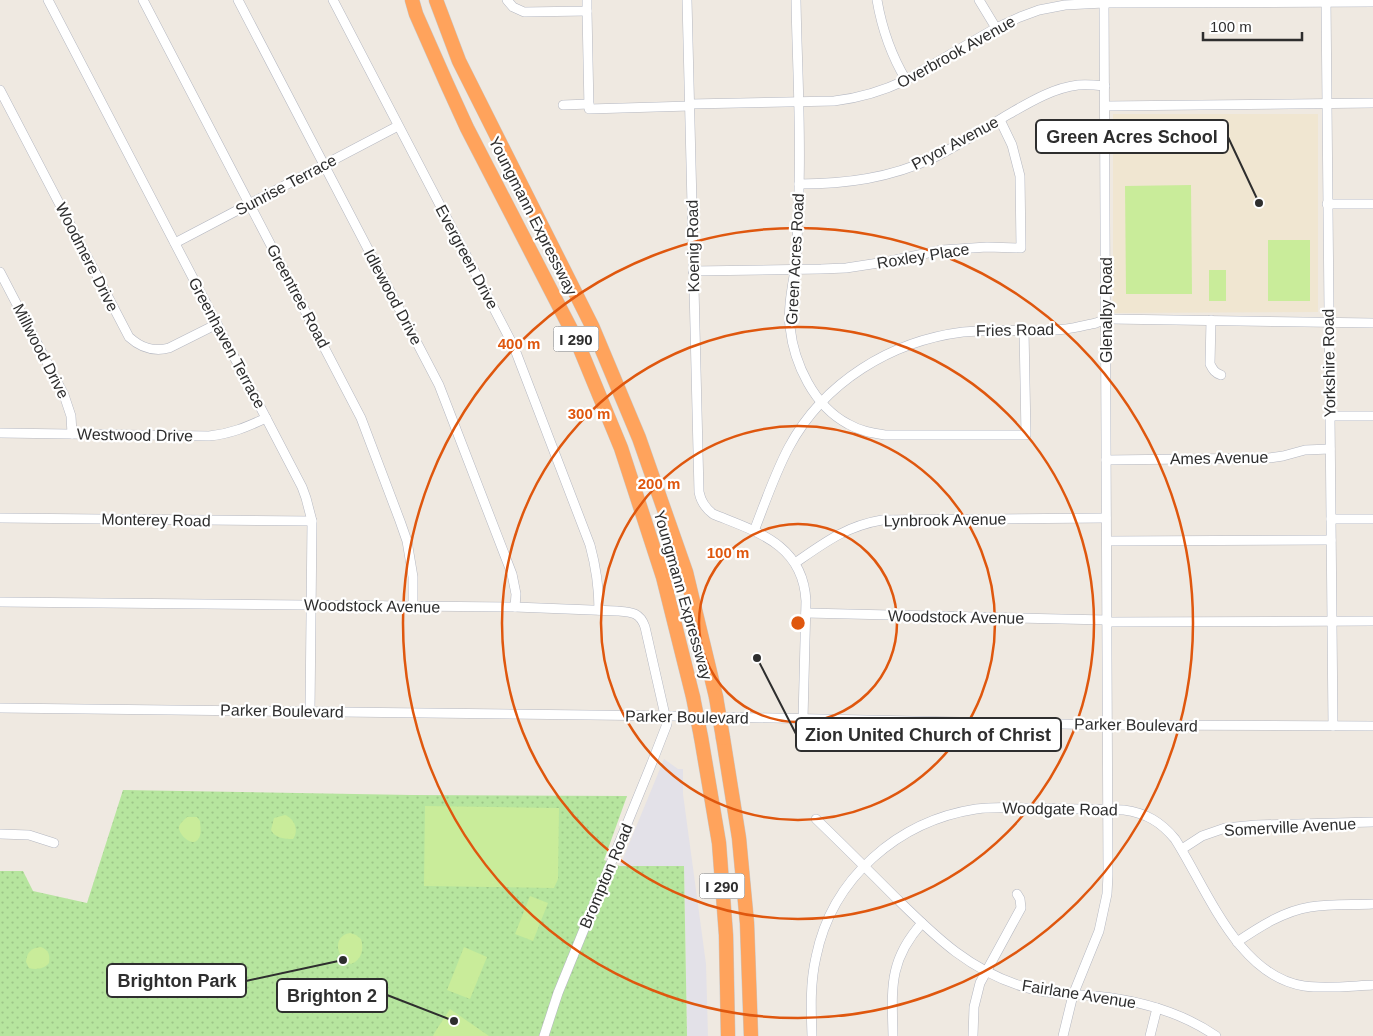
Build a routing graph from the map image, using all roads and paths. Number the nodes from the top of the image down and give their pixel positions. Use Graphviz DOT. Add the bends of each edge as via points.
graph roads {
  1 [pos="48,0"];
  2 [pos="143,0"];
  3 [pos="238,0"];
  4 [pos="332,0"];
  5 [pos="411,0"];
  6 [pos="438,0"];
  7 [pos="507,0"];
  8 [pos="587,0"];
  9 [pos="687,0"];
  10 [pos="796,0"];
  11 [pos="877,0"];
  12 [pos="979,0"];
  13 [pos="1326,1"];
  14 [pos="1104,2"];
  15 [pos="1373,2"];
  16 [pos="587,10"];
  17 [pos="996,28"];
  18 [pos="906,80"];
  19 [pos="1105,86"];
  20 [pos="0,90"];
  21 [pos="798,102"];
  22 [pos="1327,103"];
  23 [pos="1373,103"];
  24 [pos="589,104"];
  25 [pos="563,105"];
  26 [pos="690,105"];
  27 [pos="1105,106"];
  28 [pos="1000,120"];
  29 [pos="398,126"];
  30 [pos="324,165"];
  31 [pos="799,184"];
  32 [pos="249,204"];
  33 [pos="1327,204"];
  34 [pos="1373,204"];
  35 [pos="175,243"];
  36 [pos="796,270"];
  37 [pos="0,272"];
  38 [pos="694,272"];
  39 [pos="1106,319"];
  40 [pos="1211,320"];
  41 [pos="1329,322"];
  42 [pos="1373,323"];
  43 [pos="217,324"];
  44 [pos="1024,330"];
  45 [pos="1221,376"];
  46 [pos="822,403"];
  47 [pos="1330,416"];
  48 [pos="1373,416"];
  49 [pos="266,418"];
  50 [pos="0,433"];
  51 [pos="72,434"];
  52 [pos="1330,449"];
  53 [pos="1106,460"];
  54 [pos="0,518"];
  55 [pos="1106,518"];
  56 [pos="1331,519"];
  57 [pos="1373,519"];
  58 [pos="312,522"];
  59 [pos="754,531"];
  60 [pos="1331,540"];
  61 [pos="1107,541"];
  62 [pos="795,563"];
  63 [pos="0,602"];
  64 [pos="311,606"];
  65 [pos="413,606"];
  66 [pos="515,608"];
  67 [pos="598,610"];
  68 [pos="806,613"];
  69 [pos="1107,621"];
  70 [pos="1332,621"];
  71 [pos="1373,621"];
  72 [pos="0,708"];
  73 [pos="310,711"];
  74 [pos="665,716"];
  75 [pos="803,719"];
  76 [pos="1108,725"];
  77 [pos="1333,726"];
  78 [pos="1373,726"];
  79 [pos="1108,810"];
  80 [pos="816,819"];
  81 [pos="1373,822"];
  82 [pos="0,834"];
  83 [pos="54,843"];
  84 [pos="1182,850"];
  85 [pos="864,866"];
  86 [pos="1017,894"];
  87 [pos="1373,904"];
  88 [pos="922,923"];
  89 [pos="1237,942"];
  90 [pos="986,972"];
  91 [pos="1373,986"];
  92 [pos="1073,995"];
  93 [pos="1157,1008"];
  94 [pos="544,1036"];
  95 [pos="728,1036"];
  96 [pos="751,1036"];
  97 [pos="812,1036"];
  98 [pos="893,1036"];
  99 [pos="973,1036"];
  100 [pos="1063,1036"];
  101 [pos="1150,1036"];
  102 [pos="1216,1036"];
  1 -- 35 [label="street, Greenhaven Terrace"];
  2 -- 32 [label="street, Greentree Road"];
  3 -- 30 [label="street, Idlewood Drive"];
  4 -- 29 [label="street, Evergreen Drive"];
  5 -- 95 [label="highway, Youngmann Expressway / I 290, bridge" via="467,128 576,340 617,439 663,577 693,697 719,843 726,936"];
  6 -- 96 [label="highway, Youngmann Expressway / I 290, bridge" via="459,61 592,326 639,438 686,572 716,697 739,838"];
  7 -- 16 [label="street" via="513,8 524,12"];
  8 -- 16 [label="street"];
  9 -- 26 [label="street, Koenig Road"];
  10 -- 21 [label="street, Green Acres Road"];
  11 -- 18 [label="street" via="890,49"];
  12 -- 17 [label="street"];
  13 -- 14 [label="street, Overbrook Avenue"];
  13 -- 15 [label="street, Overbrook Avenue"];
  13 -- 22 [label="street, Yorkshire Road"];
  14 -- 17 [label="street, Overbrook Avenue" via="1052,7"];
  14 -- 19 [label="street, Glenalby Road"];
  16 -- 24 [label="street"];
  17 -- 18 [label="street, Overbrook Avenue"];
  18 -- 21 [label="street, Overbrook Avenue" via="853,99"];
  19 -- 27 [label="street, Glenalby Road"];
  19 -- 28 [label="street, Pryor Avenue" via="1081,84 1060,89"];
  20 -- 43 [label="street, Woodmere Drive" via="129,337 146,348 162,350"];
  21 -- 26 [label="street, Overbrook Avenue"];
  21 -- 31 [label="street, Green Acres Road"];
  22 -- 23 [label="street"];
  22 -- 27 [label="street"];
  22 -- 33 [label="street, Yorkshire Road"];
  24 -- 25 [label="street"];
  24 -- 26 [label="street, Overbrook Avenue" via="589,108"];
  26 -- 38 [label="street, Koenig Road"];
  27 -- 39 [label="street, Glenalby Road"];
  28 -- 31 [label="street, Pryor Avenue" via="940,154 897,171 842,183"];
  28 -- 36 [label="street, Roxley Place" via="1012,145 1020,176 1021,248 942,250 859,266"];
  29 -- 30 [label="street, Sunrise Terrace"];
  29 -- 67 [label="street, Evergreen Drive" via="514,348 590,545 598,583"];
  30 -- 32 [label="street, Sunrise Terrace"];
  30 -- 66 [label="street, Idlewood Drive" via="439,385 512,574"];
  31 -- 36 [label="street, Green Acres Road"];
  32 -- 35 [label="street, Sunrise Terrace"];
  32 -- 65 [label="street, Greentree Road" via="361,418 407,541 413,577"];
  33 -- 34 [label="street"];
  33 -- 41 [label="street, Yorkshire Road"];
  35 -- 43 [label="street, Greenhaven Terrace"];
  36 -- 38 [label="street, Roxley Place"];
  36 -- 46 [label="street, Green Acres Road" via="789,313 792,341 800,368"];
  37 -- 51 [label="street, Millwood Drive" via="64,395"];
  38 -- 59 [label="street, Koenig Road" via="699,492 704,505 713,514"];
  39 -- 40 [label="street, Fries Road"];
  39 -- 44 [label="street, Fries Road" via="1067,329"];
  39 -- 53 [label="street, Glenalby Road"];
  40 -- 41 [label="street, Fries Road"];
  40 -- 45 [label="street" via="1210,364"];
  41 -- 42 [label="street, Fries Road"];
  41 -- 47 [label="street, Yorkshire Road"];
  43 -- 49 [label="street, Greenhaven Terrace"];
  44 -- 46 [label="street, Fries Road" via="966,332 910,344 862,368"];
  44 -- 46 [label="street, Green Acres Road" via="1026,435 872,433 848,424"];
  46 -- 59 [label="street, Fries Road" via="789,447"];
  47 -- 48 [label="street"];
  47 -- 52 [label="street, Yorkshire Road"];
  49 -- 51 [label="street, Westwood Drive" via="231,433 209,436"];
  49 -- 58 [label="street, Greenhaven Terrace" via="302,487"];
  50 -- 51 [label="street, Westwood Drive"];
  52 -- 53 [label="street, Ames Avenue" via="1305,450 1269,458"];
  52 -- 56 [label="street, Yorkshire Road"];
  53 -- 55 [label="street, Glenalby Road"];
  54 -- 58 [label="street, Monterey Road"];
  55 -- 61 [label="street, Glenalby Road"];
  55 -- 62 [label="street, Lynbrook Avenue" via="882,520 848,529"];
  56 -- 57 [label="street"];
  56 -- 60 [label="street, Yorkshire Road"];
  58 -- 64 [label="street, Greenhaven Terrace"];
  59 -- 62 [label="street" via="774,541"];
  60 -- 61 [label="street"];
  60 -- 70 [label="street, Yorkshire Road"];
  61 -- 69 [label="street, Glenalby Road"];
  62 -- 68 [label="street" via="805,588"];
  63 -- 64 [label="street, Woodstock Avenue"];
  64 -- 65 [label="street, Woodstock Avenue"];
  64 -- 73 [label="street, Greenhaven Terrace"];
  65 -- 66 [label="street, Woodstock Avenue"];
  66 -- 67 [label="street, Woodstock Avenue"];
  67 -- 74 [label="street, Woodstock Avenue" via="634,613 642,620"];
  68 -- 69 [label="street, Woodstock Avenue"];
  68 -- 75 [label="street"];
  69 -- 70 [label="street, Woodstock Avenue"];
  69 -- 76 [label="street, Glenalby Road"];
  70 -- 71 [label="street, Woodstock Avenue"];
  70 -- 77 [label="street, Yorkshire Road"];
  72 -- 73 [label="street, Parker Boulevard"];
  73 -- 74 [label="street, Parker Boulevard"];
  74 -- 75 [label="street, Parker Boulevard"];
  74 -- 94 [label="street, Brompton Road" via="667,724 654,760 558,993"];
  75 -- 76 [label="street, Parker Boulevard"];
  76 -- 77 [label="street, Parker Boulevard"];
  76 -- 79 [label="street, Glenalby Road"];
  77 -- 78 [label="street, Parker Boulevard"];
  79 -- 84 [label="street, Woodgate Road" via="1134,812 1154,820 1168,831"];
  79 -- 85 [label="street, Woodgate Road" via="991,807 961,812 911,830 888,844"];
  79 -- 92 [label="street, Glenalby Road" via="1108,875 1104,913"];
  80 -- 85 [label="street, Fairlane Avenue"];
  81 -- 84 [label="street, Somerville Avenue" via="1225,828 1202,836"];
  82 -- 83 [label="street" via="29,835"];
  84 -- 89 [label="street, Woodgate Road"];
  85 -- 88 [label="street, Fairlane Avenue"];
  85 -- 97 [label="street, Woodgate Road" via="834,908 819,943 812,975"];
  86 -- 90 [label="street" via="1021,908"];
  87 -- 89 [label="street" via="1297,910"];
  88 -- 90 [label="street, Fairlane Avenue" via="943,943"];
  88 -- 98 [label="street" via="908,940 895,970"];
  89 -- 91 [label="street, Woodgate Road" via="1269,972 1291,983 1315,987"];
  90 -- 92 [label="street, Fairlane Avenue" via="1039,991"];
  90 -- 99 [label="street" via="975,1001"];
  92 -- 93 [label="street, Fairlane Avenue" via="1114,998"];
  92 -- 100 [label="street, Glenalby Road"];
  93 -- 101 [label="street"];
  93 -- 102 [label="street, Fairlane Avenue" via="1203,1027"];
}
